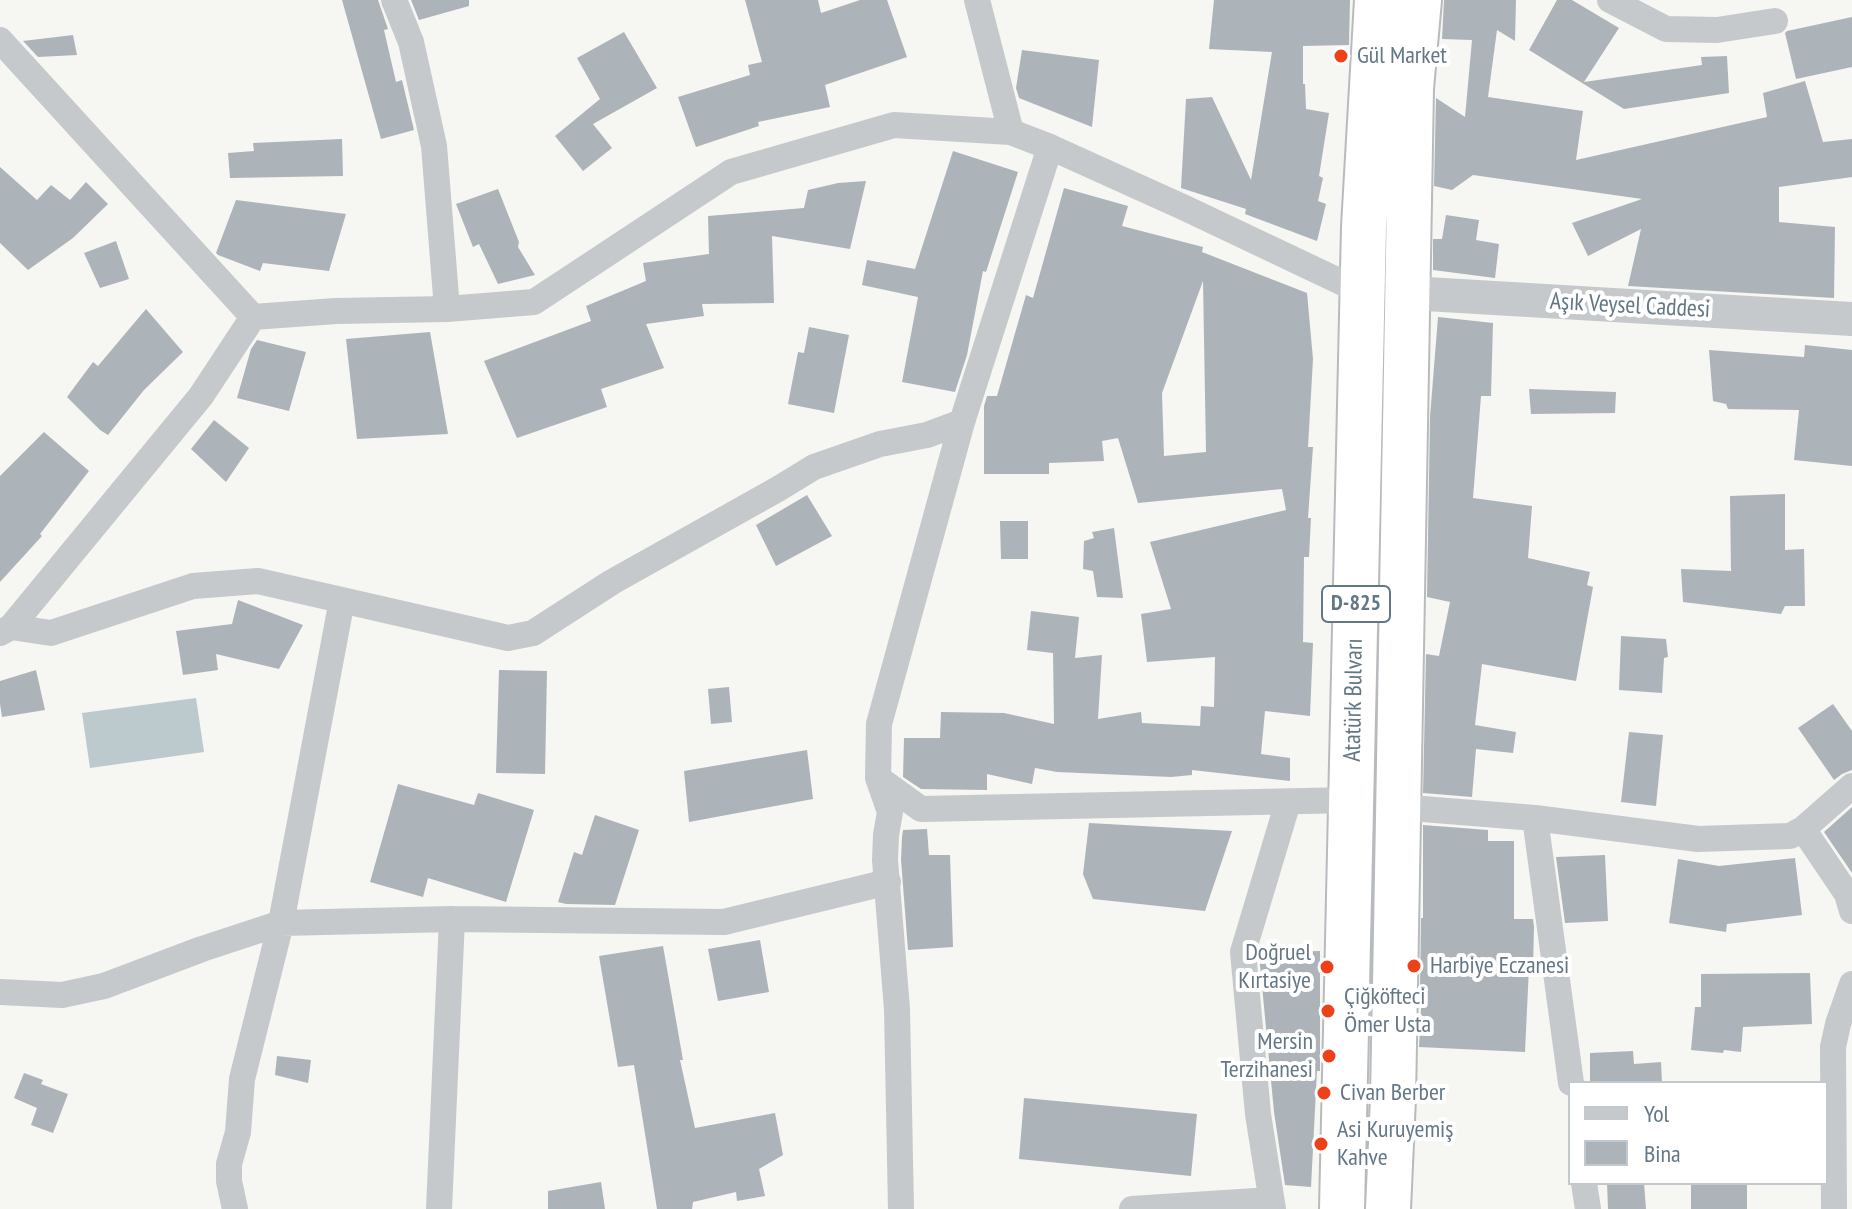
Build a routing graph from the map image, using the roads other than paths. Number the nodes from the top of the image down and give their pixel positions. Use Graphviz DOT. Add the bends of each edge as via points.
graph roads {
  1 [pos="394,0"];
  2 [pos="977,0"];
  3 [pos="1377,0"];
  4 [pos="1419,0"];
  5 [pos="1610,0"];
  6 [pos="1775,21"];
  7 [pos="4,52"];
  8 [pos="1011,132"];
  9 [pos="1050,147"];
  10 [pos="1362,292"];
  11 [pos="1409,293"];
  12 [pos="447,309"];
  13 [pos="253,317"];
  14 [pos="1852,319"];
  15 [pos="962,422"];
  16 [pos="342,600"];
  17 [pos="6,630"];
  18 [pos="878,778"];
  19 [pos="1852,786"];
  20 [pos="1352,800"];
  21 [pos="1288,802"];
  22 [pos="1398,807"];
  23 [pos="1535,818"];
  24 [pos="1803,829"];
  25 [pos="888,882"];
  26 [pos="1852,911"];
  27 [pos="452,919"];
  28 [pos="281,923"];
  29 [pos="1852,984"];
  30 [pos="0,992"];
  31 [pos="1571,1081"];
  32 [pos="1584,1185"];
  33 [pos="1272,1205"];
  34 [pos="235,1209"];
  35 [pos="439,1209"];
  36 [pos="901,1209"];
  37 [pos="1132,1209"];
  38 [pos="1342,1209"];
  39 [pos="1388,1209"];
  40 [pos="1588,1209"];
  41 [pos="1834,1209"];
  1 -- 12 [label="street" via="411,42 434,146"];
  2 -- 8 [label="street"];
  3 -- 10 [label="highway, Atatürk Bulvarı / D-825"];
  4 -- 11 [label="highway, Atatürk Bulvarı / D-825" via="1411,88"];
  5 -- 6 [label="street" via="1666,29 1717,30"];
  7 -- 13 [label="street"];
  8 -- 9 [label="street"];
  8 -- 12 [label="street" via="894,125 731,172 534,302"];
  9 -- 10 [label="street"];
  9 -- 15 [label="street"];
  10 -- 20 [label="highway, Atatürk Bulvarı / D-825"];
  11 -- 14 [label="street, Aşık Veysel Caddesi"];
  11 -- 22 [label="highway, Atatürk Bulvarı / D-825"];
  12 -- 13 [label="street"];
  13 -- 17 [label="street" via="201,396"];
  15 -- 16 [label="street" via="814,467 533,633 508,638"];
  15 -- 18 [label="street" via="879,724"];
  16 -- 17 [label="street" via="258,581 193,586 51,633"];
  16 -- 28 [label="street"];
  18 -- 21 [label="street" via="921,809"];
  18 -- 25 [label="street" via="890,812"];
  19 -- 24 [label="street"];
  20 -- 21 [label="street"];
  20 -- 22 [label="highway"];
  20 -- 38 [label="highway, Atatürk Bulvarı / D-825"];
  21 -- 33 [label="street" via="1243,952"];
  22 -- 23 [label="street"];
  22 -- 39 [label="highway, Atatürk Bulvarı / D-825"];
  23 -- 24 [label="street" via="1698,839 1790,836"];
  23 -- 31 [label="street"];
  24 -- 26 [label="street" via="1847,894"];
  25 -- 27 [label="street" via="724,922"];
  25 -- 36 [label="street"];
  27 -- 28 [label="street"];
  27 -- 35 [label="street"];
  28 -- 30 [label="street" via="104,986 62,995"];
  28 -- 34 [label="street" via="242,1079 238,1132 229,1164"];
  29 -- 41 [label="street" via="1833,1047"];
  32 -- 40 [label="street"];
  33 -- 37 [label="street"];
}
